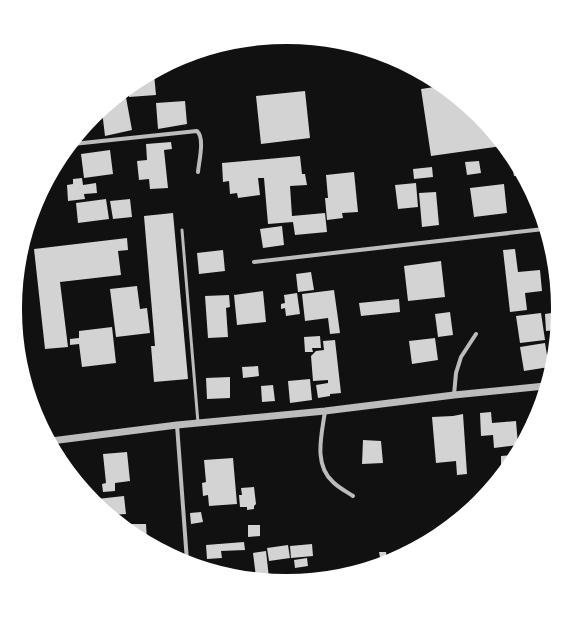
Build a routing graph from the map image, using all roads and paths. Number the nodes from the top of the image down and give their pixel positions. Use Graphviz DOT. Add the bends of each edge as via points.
graph roads {
  1 [pos="81,143"];
  2 [pos="198,172"];
  3 [pos="182,230"];
  4 [pos="539,230"];
  5 [pos="254,262"];
  6 [pos="476,334"];
  7 [pos="539,387"];
  8 [pos="454,395"];
  9 [pos="325,411"];
  10 [pos="198,423"];
  11 [pos="177,426"];
  12 [pos="57,440"];
  13 [pos="354,496"];
  14 [pos="187,554"];
  1 -- 2 [label="street" via="196,131 202,140"];
  3 -- 10 [label="lane"];
  4 -- 5 [label="street"];
  6 -- 8 [label="street" via="461,357 456,373"];
  7 -- 8 [label="street"];
  8 -- 9 [label="street"];
  9 -- 10 [label="street"];
  9 -- 13 [label="street" via="321,442 322,466 333,482"];
  10 -- 11 [label="street"];
  11 -- 12 [label="street"];
  11 -- 14 [label="street"];
}
